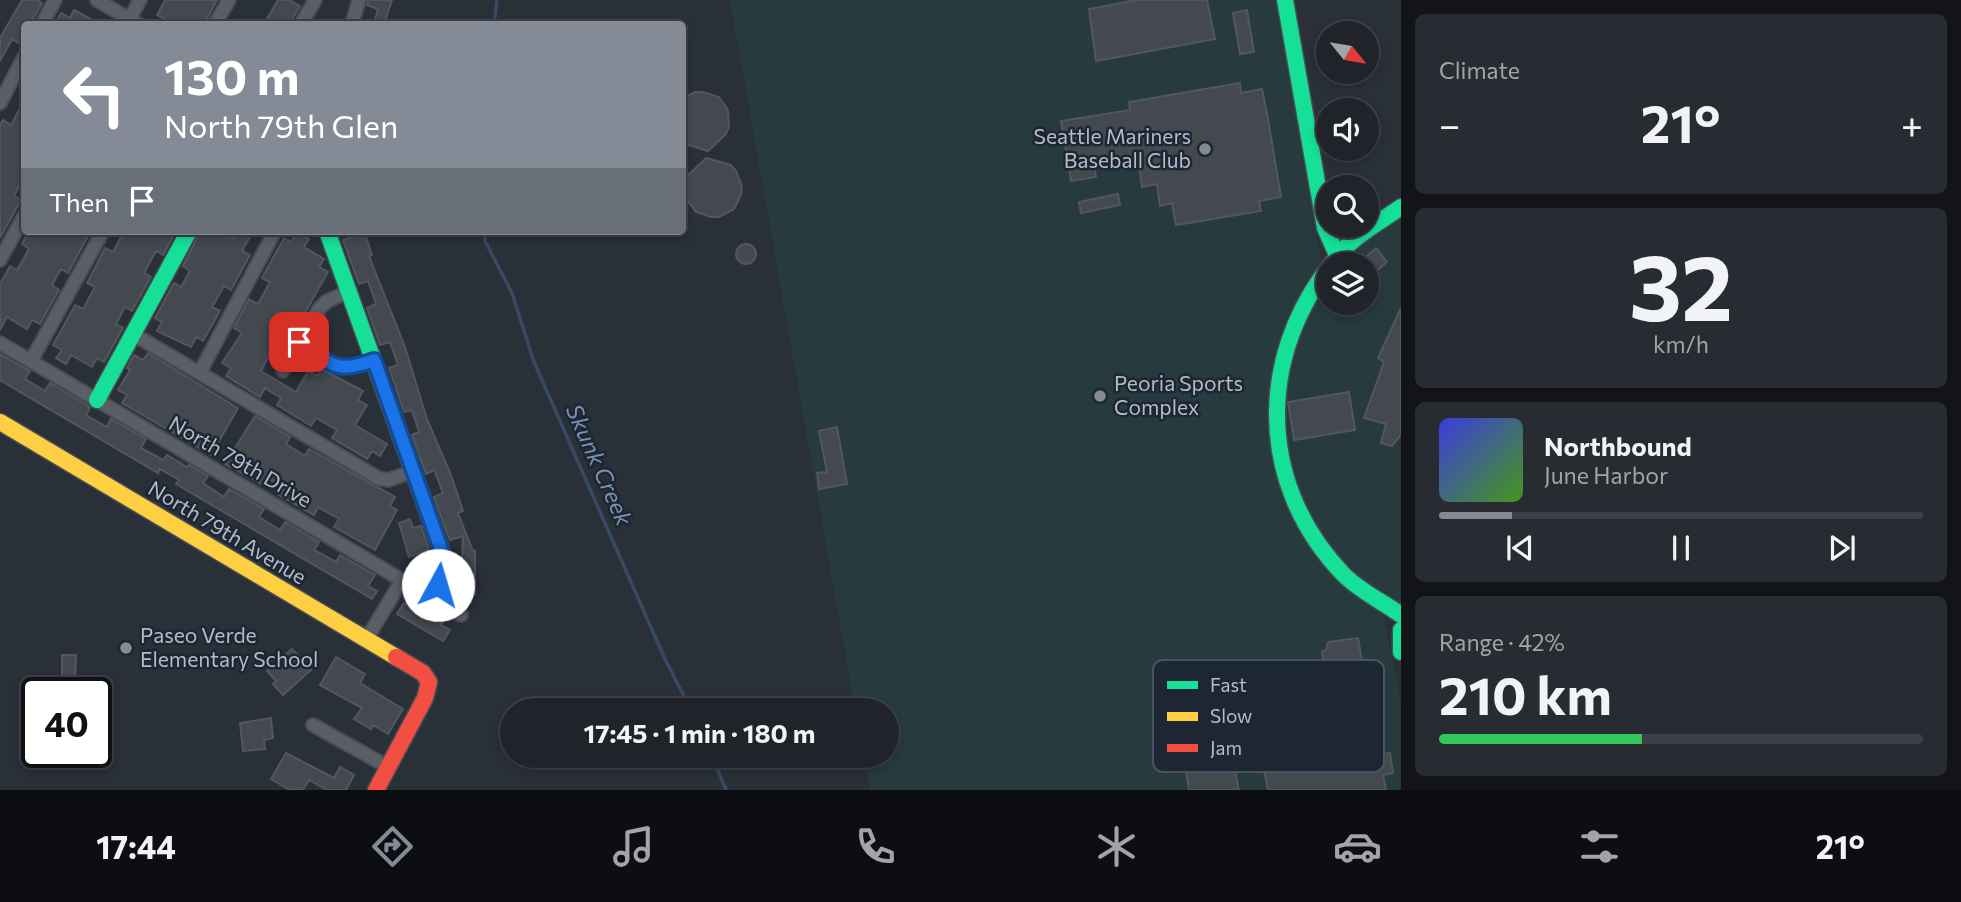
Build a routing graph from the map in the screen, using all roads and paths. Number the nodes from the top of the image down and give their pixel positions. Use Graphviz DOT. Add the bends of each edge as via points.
graph roads {
  1 [pos="55,0"];
  2 [pos="97,0"];
  3 [pos="141,0"];
  4 [pos="229,0"];
  5 [pos="315,0"];
  6 [pos="359,0"];
  7 [pos="1285,0"];
  8 [pos="44,21"];
  9 [pos="129,21"];
  10 [pos="133,21"];
  11 [pos="217,21"];
  12 [pos="303,21"];
  13 [pos="353,21"];
  14 [pos="21,63"];
  15 [pos="0,103"];
  16 [pos="1401,207"];
  17 [pos="21,222"];
  18 [pos="101,235"];
  19 [pos="187,235"];
  20 [pos="273,235"];
  21 [pos="329,235"];
  22 [pos="1336,252"];
  23 [pos="1339,252"];
  24 [pos="0,260"];
  25 [pos="1316,283"];
  26 [pos="350,291"];
  27 [pos="133,334"];
  28 [pos="0,342"];
  29 [pos="299,342"];
  30 [pos="374,360"];
  31 [pos="31,361"];
  32 [pos="283,371"];
  33 [pos="200,372"];
  34 [pos="97,400"];
  35 [pos="0,422"];
  36 [pos="414,471"];
  37 [pos="402,580"];
  38 [pos="431,597"];
  39 [pos="461,615"];
  40 [pos="1401,615"];
  41 [pos="1401,629"];
  42 [pos="366,640"];
  43 [pos="1401,652"];
  44 [pos="313,725"];
  45 [pos="388,767"];
  46 [pos="376,790"];
  1 -- 8 [label="street"];
  2 -- 9 [label="street"];
  3 -- 10 [label="street"];
  4 -- 11 [label="street"];
  5 -- 12 [label="street"];
  6 -- 13 [label="street"];
  7 -- 22 [label="street" via="1325,228"];
  14 -- 15 [label="street"];
  16 -- 23 [label="street"];
  17 -- 24 [label="street"];
  18 -- 31 [label="street"];
  19 -- 27 [label="street"];
  20 -- 33 [label="street"];
  21 -- 26 [label="street"];
  25 -- 40 [label="street" via="1283,351 1276,395 1278,448 1295,504 1321,548 1359,588"];
  26 -- 29 [label="street" via="327,301"];
  26 -- 30 [label="street"];
  27 -- 33 [label="street"];
  27 -- 34 [label="street"];
  28 -- 31 [label="street, North 79th Drive"];
  29 -- 30 [label="street" via="338,367 349,369"];
  29 -- 32 [label="street"];
  30 -- 36 [label="street"];
  31 -- 34 [label="street, North 79th Drive"];
  33 -- 36 [label="street" via="378,478 388,480"];
  34 -- 37 [label="street, North 79th Drive"];
  35 -- 42 [label="street, North 79th Avenue"];
  36 -- 38 [label="street" via="442,552 444,571"];
  37 -- 38 [label="street, North 79th Drive"];
  37 -- 42 [label="street"];
  38 -- 39 [label="street, North 79th Drive"];
  41 -- 43 [label="street"];
  42 -- 45 [label="street, North 79th Avenue" via="422,673 429,682"];
  44 -- 45 [label="street"];
  45 -- 46 [label="street"];
}
